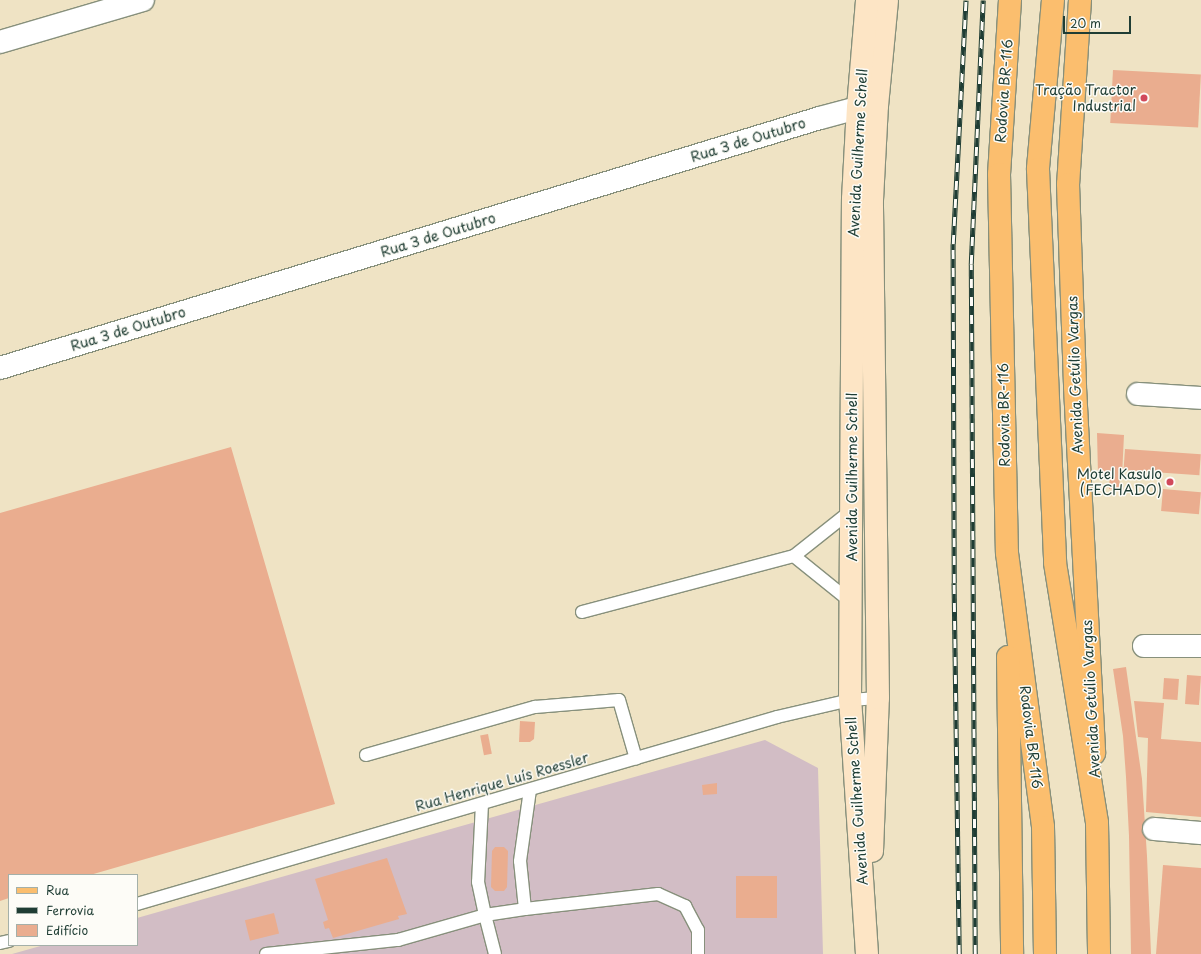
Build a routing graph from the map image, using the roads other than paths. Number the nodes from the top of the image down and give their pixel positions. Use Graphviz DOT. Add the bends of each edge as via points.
graph roads {
  1 [pos="143,0"];
  2 [pos="867,0"];
  3 [pos="887,0"];
  4 [pos="1010,0"];
  5 [pos="1053,0"];
  6 [pos="1080,0"];
  7 [pos="0,42"];
  8 [pos="867,107"];
  9 [pos="0,368"];
  10 [pos="1138,394"];
  11 [pos="1201,398"];
  12 [pos="852,510"];
  13 [pos="1007,553"];
  14 [pos="794,556"];
  15 [pos="851,602"];
  16 [pos="582,612"];
  17 [pos="1144,646"];
  18 [pos="1201,646"];
  19 [pos="878,698"];
  20 [pos="850,700"];
  21 [pos="366,755"];
  22 [pos="636,759"];
  23 [pos="530,790"];
  24 [pos="482,804"];
  25 [pos="1097,823"];
  26 [pos="1154,829"];
  27 [pos="1201,833"];
  28 [pos="138,904"];
  29 [pos="526,909"];
  30 [pos="484,915"];
  31 [pos="266,954"];
  32 [pos="495,954"];
  33 [pos="698,954"];
  34 [pos="867,954"];
  35 [pos="1012,954"];
  36 [pos="1045,954"];
  37 [pos="1099,954"];
  1 -- 7 [label="street"];
  2 -- 8 [label="main road, Avenida Guilherme Schell"];
  3 -- 8 [label="main road, Avenida Guilherme Schell"];
  4 -- 13 [label="main road, Rodovia BR-116" via="999,174"];
  5 -- 25 [label="main road" via="1038,169 1055,563"];
  6 -- 25 [label="main road, Avenida Getúlio Vargas" via="1068,184 1075,387"];
  8 -- 9 [label="street, Rua 3 de Outubro"];
  8 -- 12 [label="main road, Avenida Guilherme Schell" via="853,199"];
  8 -- 19 [label="main road, Avenida Guilherme Schell" via="872,208"];
  10 -- 11 [label="street"];
  12 -- 14 [label="lane"];
  12 -- 15 [label="main road, Avenida Guilherme Schell"];
  13 -- 35 [label="main road"];
  13 -- 36 [label="main road, Rodovia BR-116" via="1043,827"];
  14 -- 15 [label="lane"];
  14 -- 16 [label="lane"];
  15 -- 20 [label="main road, Avenida Guilherme Schell"];
  17 -- 18 [label="street"];
  19 -- 20 [label="lane, Rua Henrique Luís Roessler"];
  19 -- 34 [label="main road, Avenida Guilherme Schell"];
  20 -- 22 [label="lane, Rua Henrique Luís Roessler" via="777,717"];
  20 -- 34 [label="main road, Avenida Guilherme Schell"];
  21 -- 22 [label="lane" via="535,707 618,700"];
  22 -- 23 [label="lane, Rua Henrique Luís Roessler"];
  23 -- 24 [label="lane, Rua Henrique Luís Roessler"];
  23 -- 29 [label="lane" via="520,861"];
  24 -- 28 [label="lane, Rua Henrique Luís Roessler"];
  24 -- 30 [label="lane" via="478,882"];
  25 -- 37 [label="main road"];
  26 -- 27 [label="street"];
  29 -- 30 [label="lane"];
  29 -- 33 [label="lane" via="658,894 685,906 698,930"];
  30 -- 31 [label="lane" via="398,940"];
  30 -- 32 [label="lane"];
}
